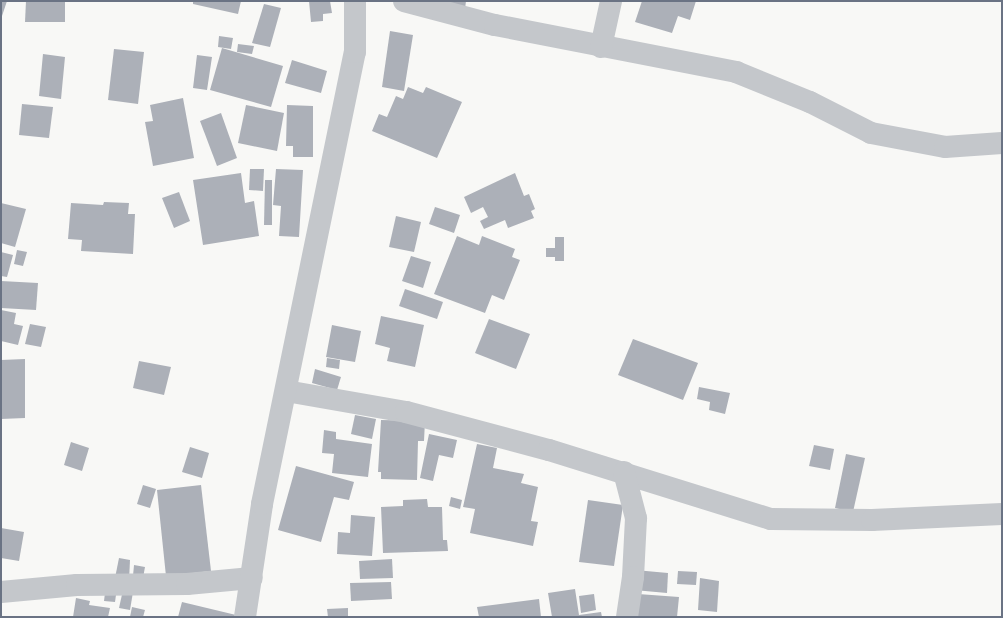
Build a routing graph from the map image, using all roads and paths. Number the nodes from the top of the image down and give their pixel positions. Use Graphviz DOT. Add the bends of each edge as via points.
graph roads {
  1 [pos="355,1"];
  2 [pos="404,1"];
  3 [pos="611,1"];
  4 [pos="601,47"];
  5 [pos="1002,143"];
  6 [pos="286,391"];
  7 [pos="624,472"];
  8 [pos="1002,514"];
  9 [pos="252,578"];
  10 [pos="1,592"];
  11 [pos="245,617"];
  12 [pos="627,617"];
  1 -- 6 [label="street" via="355,52"];
  2 -- 4 [label="street"];
  3 -- 4 [label="street"];
  4 -- 5 [label="street" via="736,72 810,102 871,133 945,147"];
  6 -- 7 [label="street" via="406,412"];
  6 -- 9 [label="street" via="262,504"];
  7 -- 8 [label="street" via="771,519 872,520"];
  7 -- 12 [label="street" via="636,518 633,577"];
  9 -- 10 [label="street" via="187,584 91,585"];
  9 -- 11 [label="street"];
}
